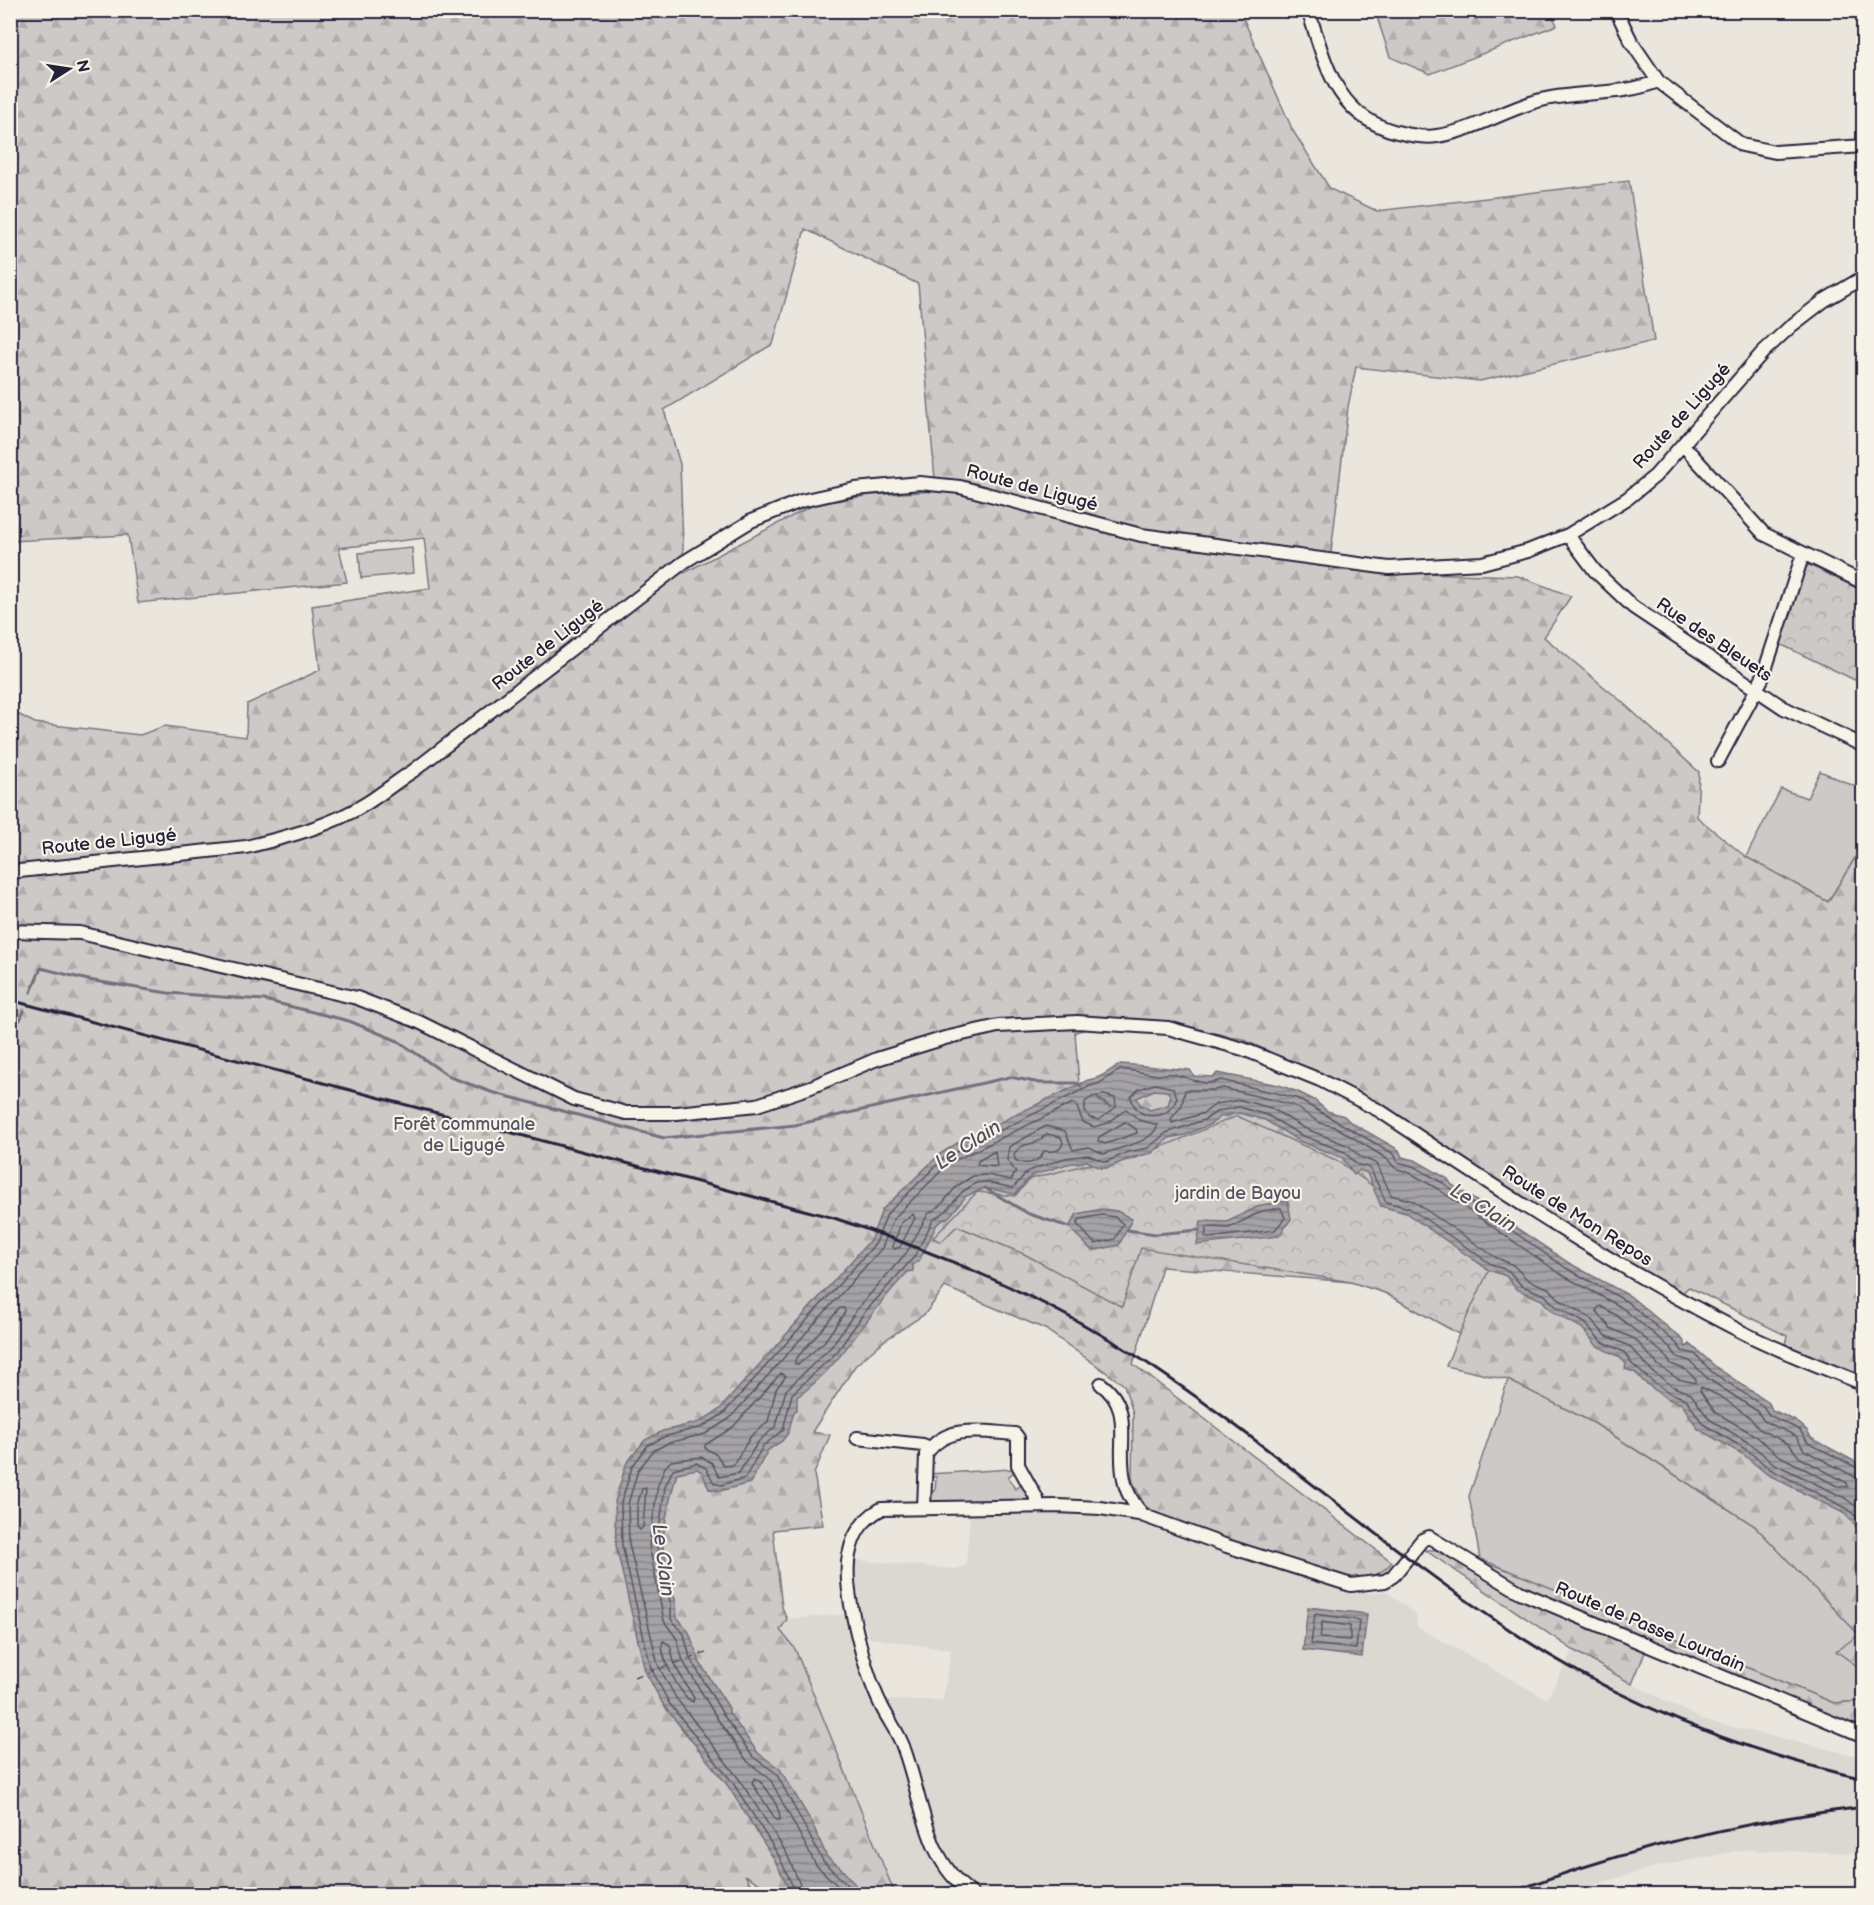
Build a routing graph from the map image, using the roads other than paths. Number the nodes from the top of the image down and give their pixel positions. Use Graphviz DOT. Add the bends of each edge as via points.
graph roads {
  1 [pos="1308,10"];
  2 [pos="1616,10"];
  3 [pos="1658,81"];
  4 [pos="1863,146"];
  5 [pos="1863,278"];
  6 [pos="1683,445"];
  7 [pos="1568,535"];
  8 [pos="1803,554"];
  9 [pos="1863,583"];
  10 [pos="1756,690"];
  11 [pos="1863,746"];
  12 [pos="1718,761"];
  13 [pos="10,872"];
  14 [pos="10,931"];
  15 [pos="1101,1384"];
  16 [pos="1863,1384"];
  17 [pos="857,1438"];
  18 [pos="930,1448"];
  19 [pos="1037,1506"];
  20 [pos="924,1508"];
  21 [pos="1143,1516"];
  22 [pos="1863,1736"];
  23 [pos="972,1894"];
  1 -- 3 [label="street" via="1329,73 1352,110 1381,128 1405,135 1437,136 1537,101"];
  2 -- 3 [label="street" via="1632,43"];
  3 -- 4 [label="street" via="1742,145 1775,152"];
  5 -- 6 [label="street, Route de Ligugé" via="1791,326 1763,352"];
  6 -- 7 [label="street, Route de Ligugé" via="1628,498"];
  6 -- 8 [label="street" via="1756,527"];
  7 -- 10 [label="street, Rue des Bleuets" via="1595,571 1633,607"];
  7 -- 13 [label="street, Route de Ligugé" via="1482,563 1389,568 1141,535 988,492 933,483 855,489 801,501 751,521 684,562 413,771 366,804 325,823 246,847"];
  8 -- 9 [label="street"];
  8 -- 10 [label="street"];
  10 -- 11 [label="street, Rue des Bleuets"];
  10 -- 12 [label="street"];
  14 -- 16 [label="street, Route de Mon Repos" via="80,933 357,998 429,1027 574,1099 626,1113 677,1113 757,1105 910,1048 1009,1025 1077,1022 1168,1028 1280,1062 1380,1111 1568,1234 1683,1301 1749,1336"];
  15 -- 21 [label="street" via="1113,1392 1121,1409 1124,1479"];
  17 -- 18 [label="street"];
  18 -- 19 [label="street" via="963,1430 1015,1434 1018,1465"];
  18 -- 20 [label="street" via="926,1454"];
  19 -- 20 [label="street"];
  19 -- 21 [label="street" via="1100,1508"];
  20 -- 23 [label="street" via="892,1506 867,1516 850,1548 848,1581 864,1658 880,1704 903,1746 932,1845 947,1870"];
  21 -- 22 [label="street, Route de Passe Lourdain" via="1351,1585 1385,1581 1429,1537 1520,1592"];
}
